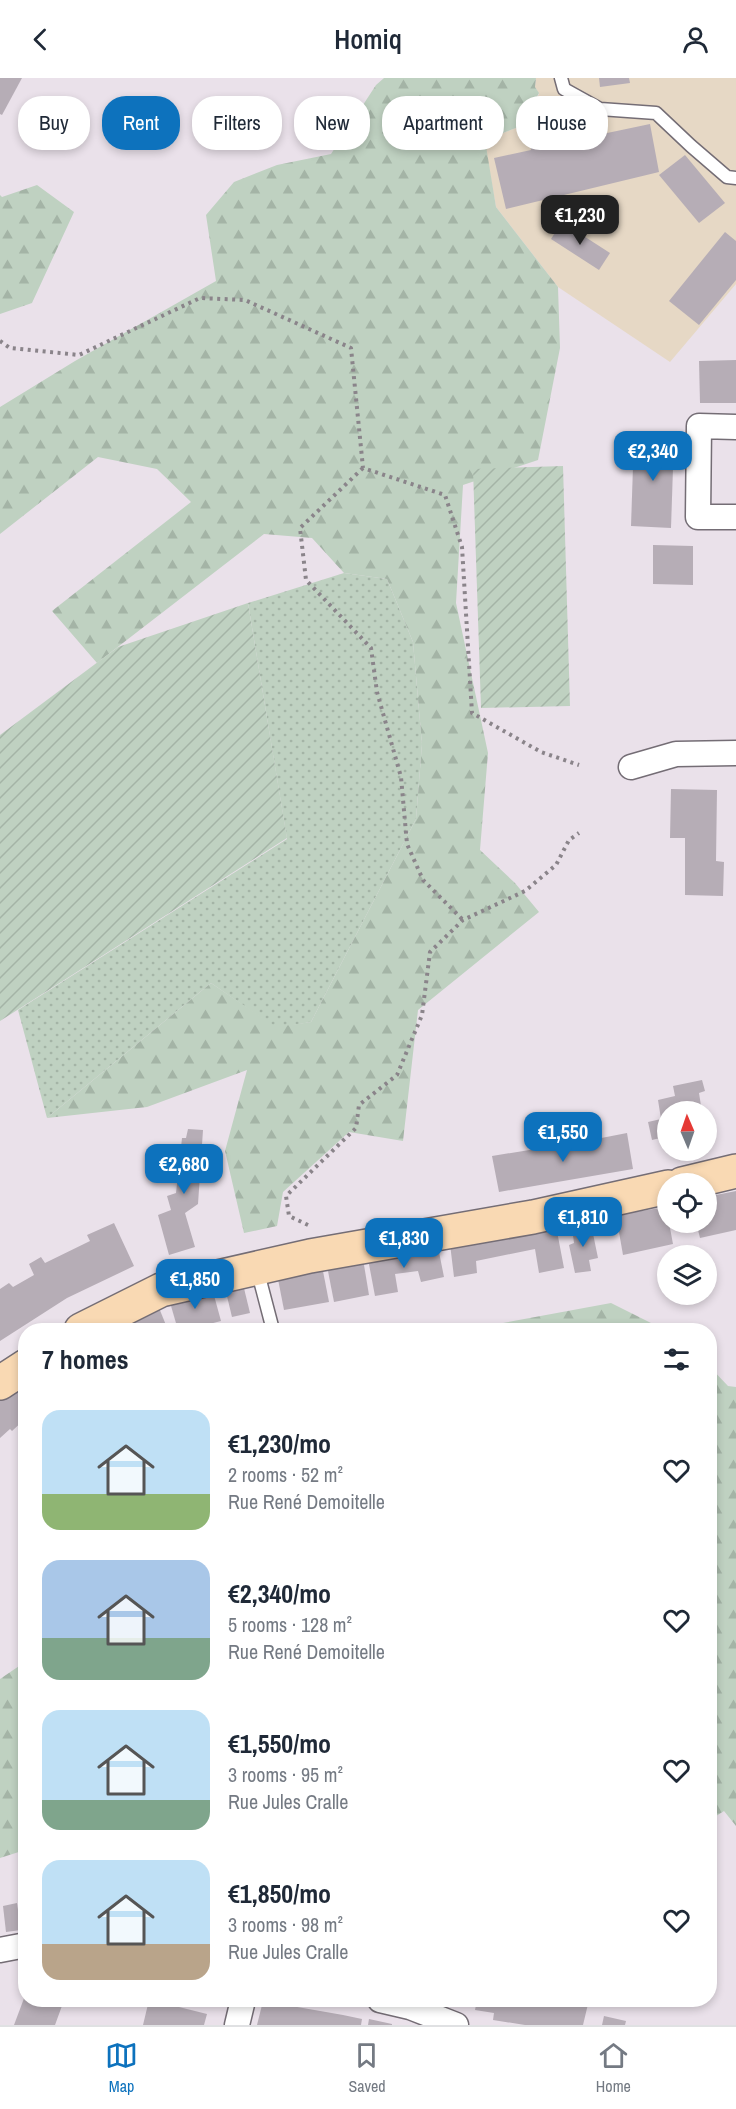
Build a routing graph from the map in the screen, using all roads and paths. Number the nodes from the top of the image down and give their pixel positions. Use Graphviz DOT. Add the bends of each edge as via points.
graph roads {
  1 [pos="561,78"];
  2 [pos="736,178"];
  3 [pos="0,341"];
  4 [pos="736,427"];
  5 [pos="363,468"];
  6 [pos="736,517"];
  7 [pos="736,753"];
  8 [pos="579,765"];
  9 [pos="631,767"];
  10 [pos="579,834"];
  11 [pos="463,920"];
  12 [pos="736,1172"];
  13 [pos="717,1176"];
  14 [pos="657,1189"];
  15 [pos="325,1253"];
  16 [pos="257,1268"];
  17 [pos="95,1323"];
  18 [pos="271,1323"];
  19 [pos="18,1371"];
  20 [pos="0,1383"];
  21 [pos="18,1947"];
  22 [pos="0,1950"];
  23 [pos="241,2007"];
  24 [pos="410,2007"];
  25 [pos="237,2025"];
  26 [pos="456,2025"];
  1 -- 2 [label="lane" via="564,89 600,109 657,112 727,177"];
  3 -- 5 [label="path" via="10,348 79,355 200,298 245,300 351,348"];
  4 -- 6 [label="street" via="699,426 698,517"];
  5 -- 8 [label="path" via="445,495 462,547 472,713 541,752"];
  5 -- 11 [label="path" via="300,528 306,580 371,648 376,692 401,777 406,844 423,880"];
  7 -- 9 [label="street" via="676,754"];
  10 -- 11 [label="path" via="569,840 556,865 525,891"];
  11 -- 15 [label="path" via="430,952 422,1015 397,1075 359,1104 356,1128 286,1196 289,1216 320,1230"];
  12 -- 13 [label="street"];
  14 -- 15 [label="street" via="533,1217"];
  15 -- 16 [label="street"];
  16 -- 17 [label="street" via="161,1290"];
  16 -- 18 [label="lane"];
  19 -- 20 [label="street"];
  21 -- 22 [label="street"];
  23 -- 25 [label="street"];
  24 -- 26 [label="street"];
}
